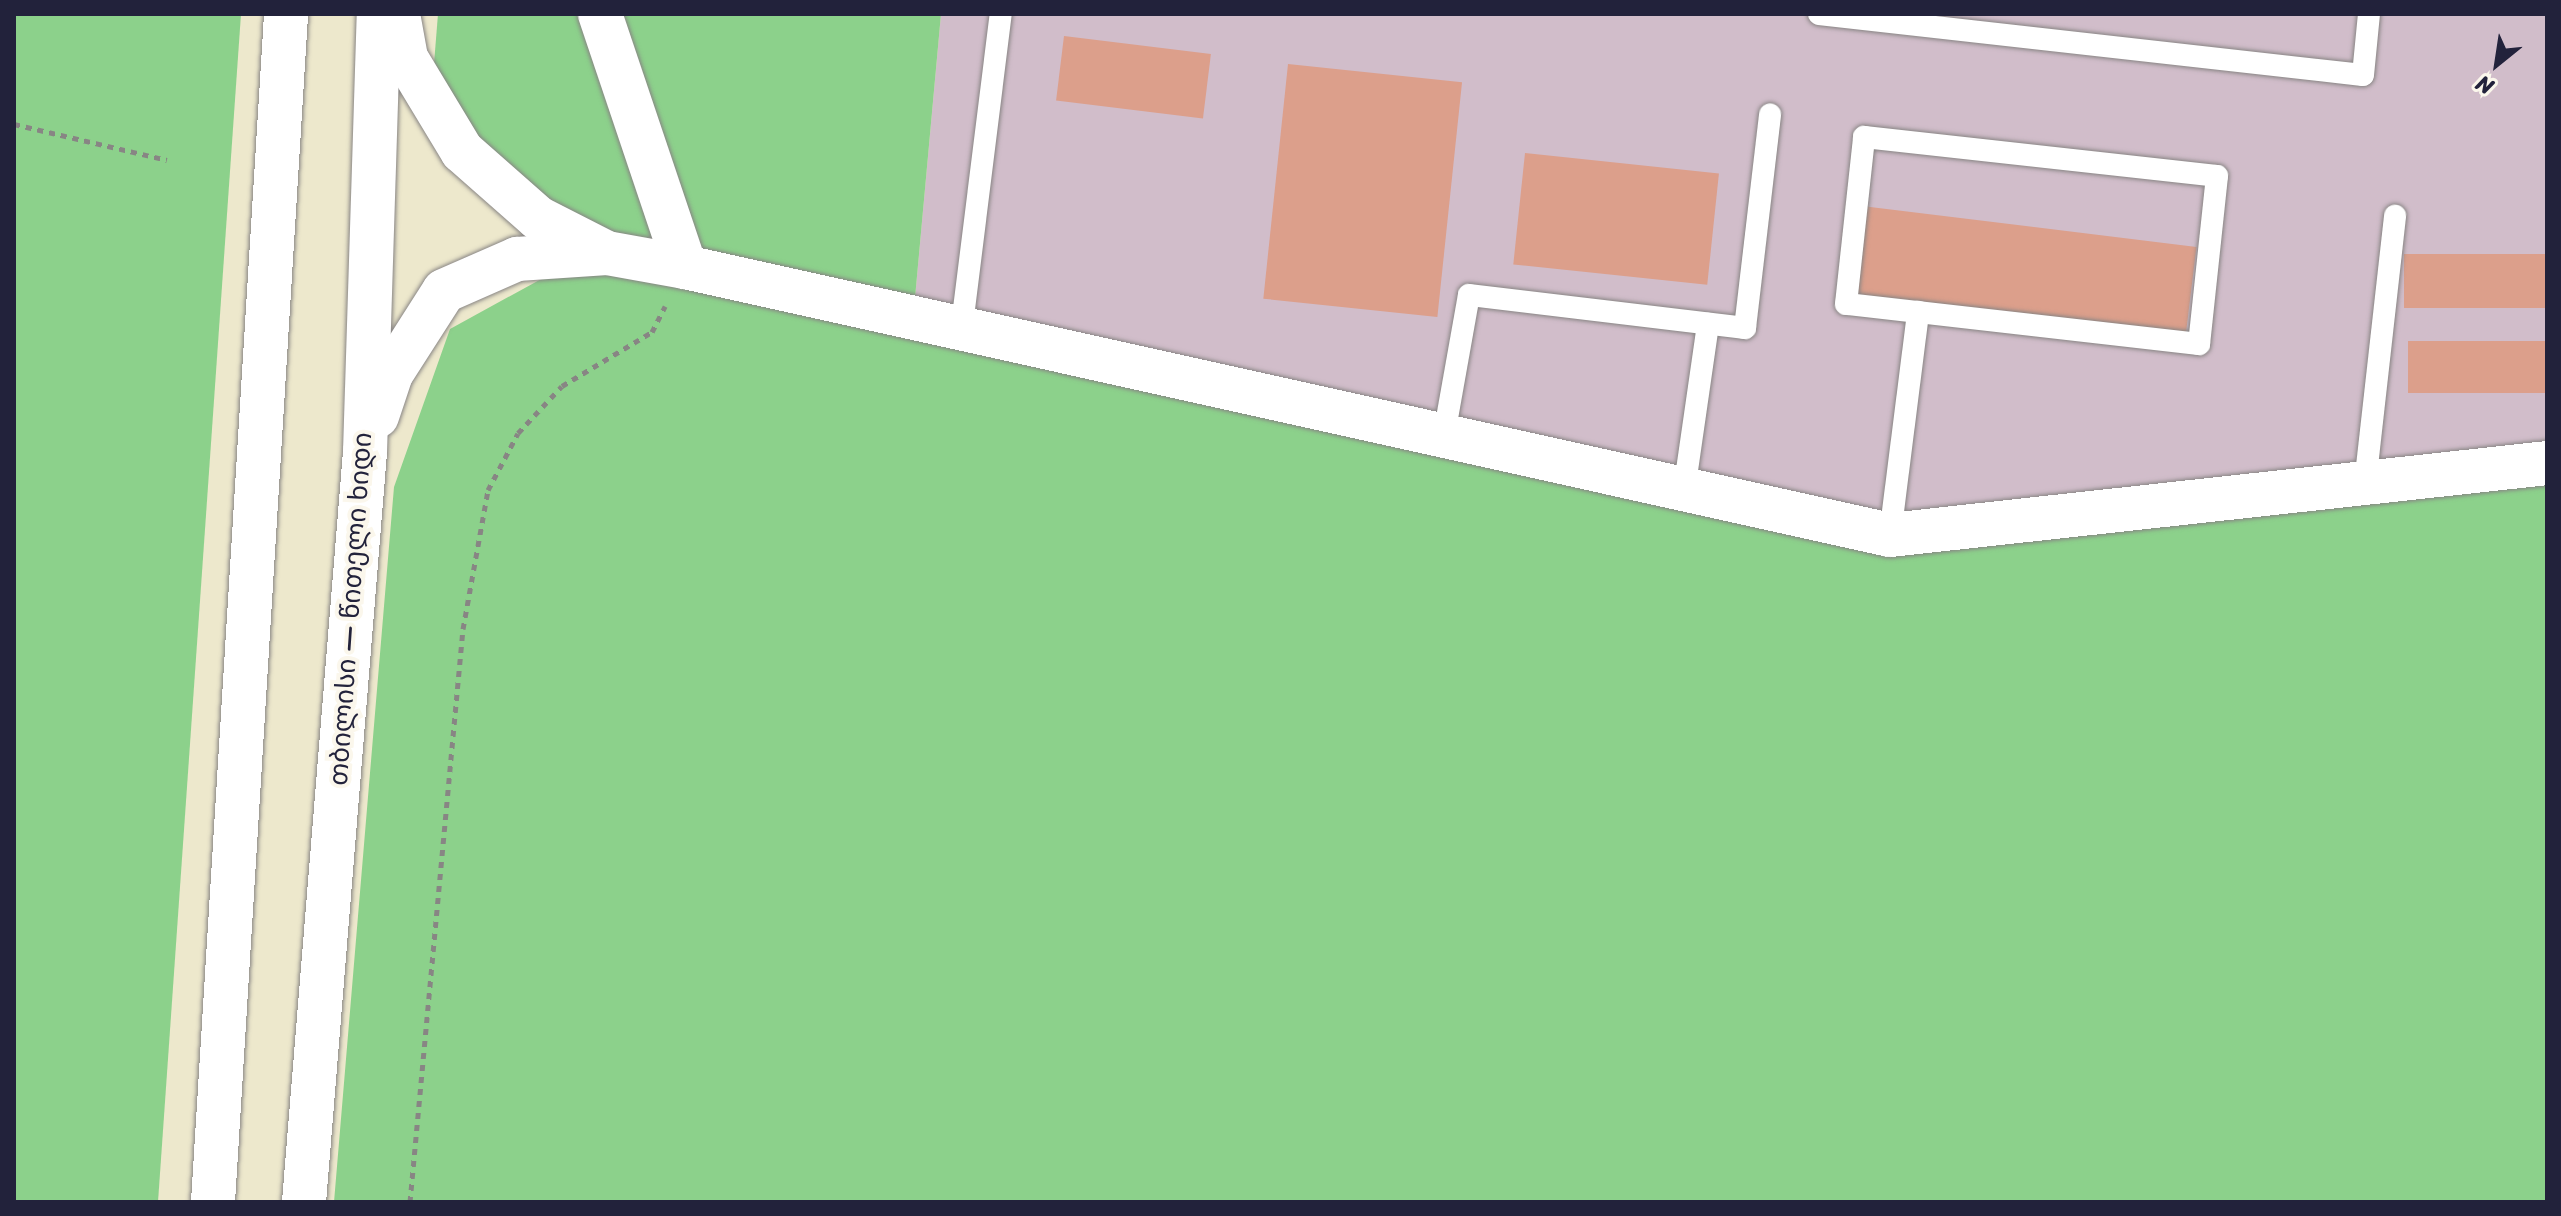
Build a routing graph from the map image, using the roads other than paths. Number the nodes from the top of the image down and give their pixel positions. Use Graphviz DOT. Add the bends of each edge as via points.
graph roads {
  1 [pos="286,14"];
  2 [pos="379,14"];
  3 [pos="398,14"];
  4 [pos="600,14"];
  5 [pos="1001,14"];
  6 [pos="1819,14"];
  7 [pos="2369,14"];
  8 [pos="1770,114"];
  9 [pos="2395,216"];
  10 [pos="607,253"];
  11 [pos="685,267"];
  12 [pos="1918,312"];
  13 [pos="1708,324"];
  14 [pos="962,325"];
  15 [pos="1444,435"];
  16 [pos="365,452"];
  17 [pos="2547,463"];
  18 [pos="2365,484"];
  19 [pos="1684,491"];
  20 [pos="1890,535"];
  21 [pos="213,1202"];
  22 [pos="304,1202"];
  1 -- 21 [label="main road"];
  2 -- 16 [label="main road, თბილისი — წითელი ხიდი"];
  3 -- 10 [label="main road" via="406,58 462,151 538,218"];
  4 -- 11 [label="main road"];
  5 -- 14 [label="lane"];
  6 -- 7 [label="lane" via="2363,75"];
  8 -- 13 [label="lane" via="1745,328"];
  9 -- 18 [label="lane"];
  10 -- 11 [label="main road"];
  10 -- 16 [label="main road" via="517,259 444,291 391,374"];
  11 -- 14 [label="main road"];
  12 -- 12 [label="lane" via="2199,344 2217,176 1864,137 1846,304"];
  12 -- 20 [label="lane"];
  13 -- 15 [label="lane" via="1469,295"];
  13 -- 19 [label="lane"];
  14 -- 15 [label="main road"];
  15 -- 19 [label="main road"];
  16 -- 22 [label="main road, თბილისი — წითელი ხიდი"];
  17 -- 18 [label="main road"];
  18 -- 20 [label="main road"];
  19 -- 20 [label="main road"];
}
